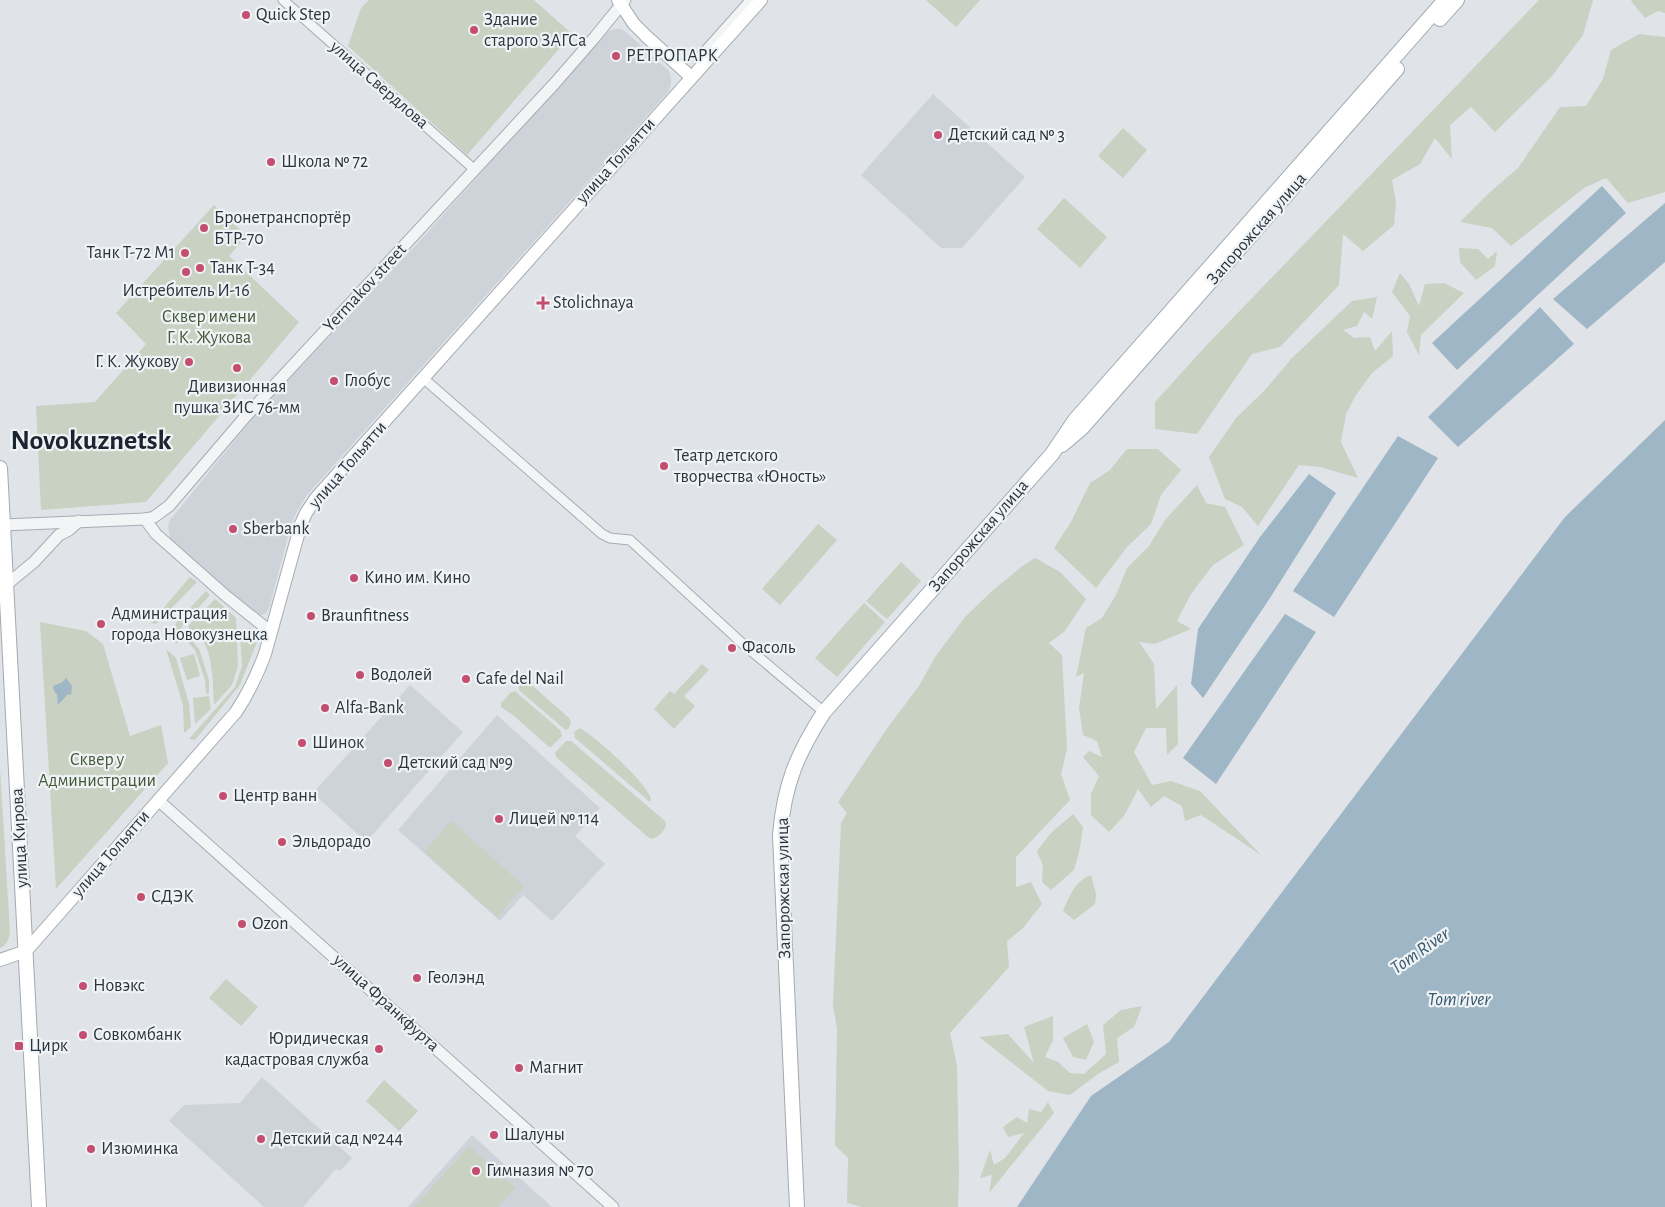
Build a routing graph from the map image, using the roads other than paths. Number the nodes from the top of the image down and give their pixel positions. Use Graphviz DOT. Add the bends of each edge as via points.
graph roads {
  1 [pos="282,0"];
  2 [pos="749,0"];
  3 [pos="761,0"];
  4 [pos="1445,0"];
  5 [pos="1457,0"];
  6 [pos="621,1"];
  7 [pos="700,55"];
  8 [pos="691,77"];
  9 [pos="475,170"];
  10 [pos="423,378"];
  11 [pos="1052,454"];
  12 [pos="0,468"];
  13 [pos="145,519"];
  14 [pos="79,522"];
  15 [pos="3,525"];
  16 [pos="6,585"];
  17 [pos="3,608"];
  18 [pos="271,632"];
  19 [pos="824,712"];
  20 [pos="158,800"];
  21 [pos="26,951"];
  22 [pos="0,960"];
  23 [pos="39,1207"];
  24 [pos="613,1207"];
  25 [pos="797,1207"];
  1 -- 9 [label="street, улица Свердлова"];
  2 -- 7 [label="street"];
  3 -- 8 [label="main road, улица Тольятти"];
  4 -- 11 [label="main road, Запорожская улица" via="1075,420"];
  5 -- 11 [label="main road, Запорожская улица" via="1082,428"];
  6 -- 8 [label="main road" via="634,24"];
  6 -- 9 [label="street, Yermakov street" via="595,37"];
  8 -- 10 [label="main road, улица Тольятти"];
  9 -- 13 [label="street, Yermakov street" via="246,416 169,506"];
  10 -- 18 [label="main road, улица Тольятти" via="306,513 296,537"];
  10 -- 19 [label="street" via="602,534 630,540 743,644"];
  11 -- 19 [label="main road, Запорожская улица"];
  12 -- 15 [label="main road, улица Кирова"];
  13 -- 14 [label="street, Yermakov street"];
  13 -- 18 [label="street" via="156,534"];
  14 -- 15 [label="street, Yermakov street"];
  14 -- 16 [label="street" via="59,535"];
  15 -- 16 [label="main road, улица Кирова"];
  16 -- 17 [label="main road, улица Кирова"];
  17 -- 21 [label="main road, улица Кирова"];
  18 -- 20 [label="main road, улица Тольятти" via="258,671 236,712"];
  19 -- 25 [label="main road, Запорожская улица" via="790,777 782,807 780,835"];
  20 -- 21 [label="main road, улица Тольятти"];
  20 -- 24 [label="street, улица Франкфурта"];
  21 -- 22 [label="main road, улица Тольятти"];
  21 -- 23 [label="main road, улица Кирова"];
}
